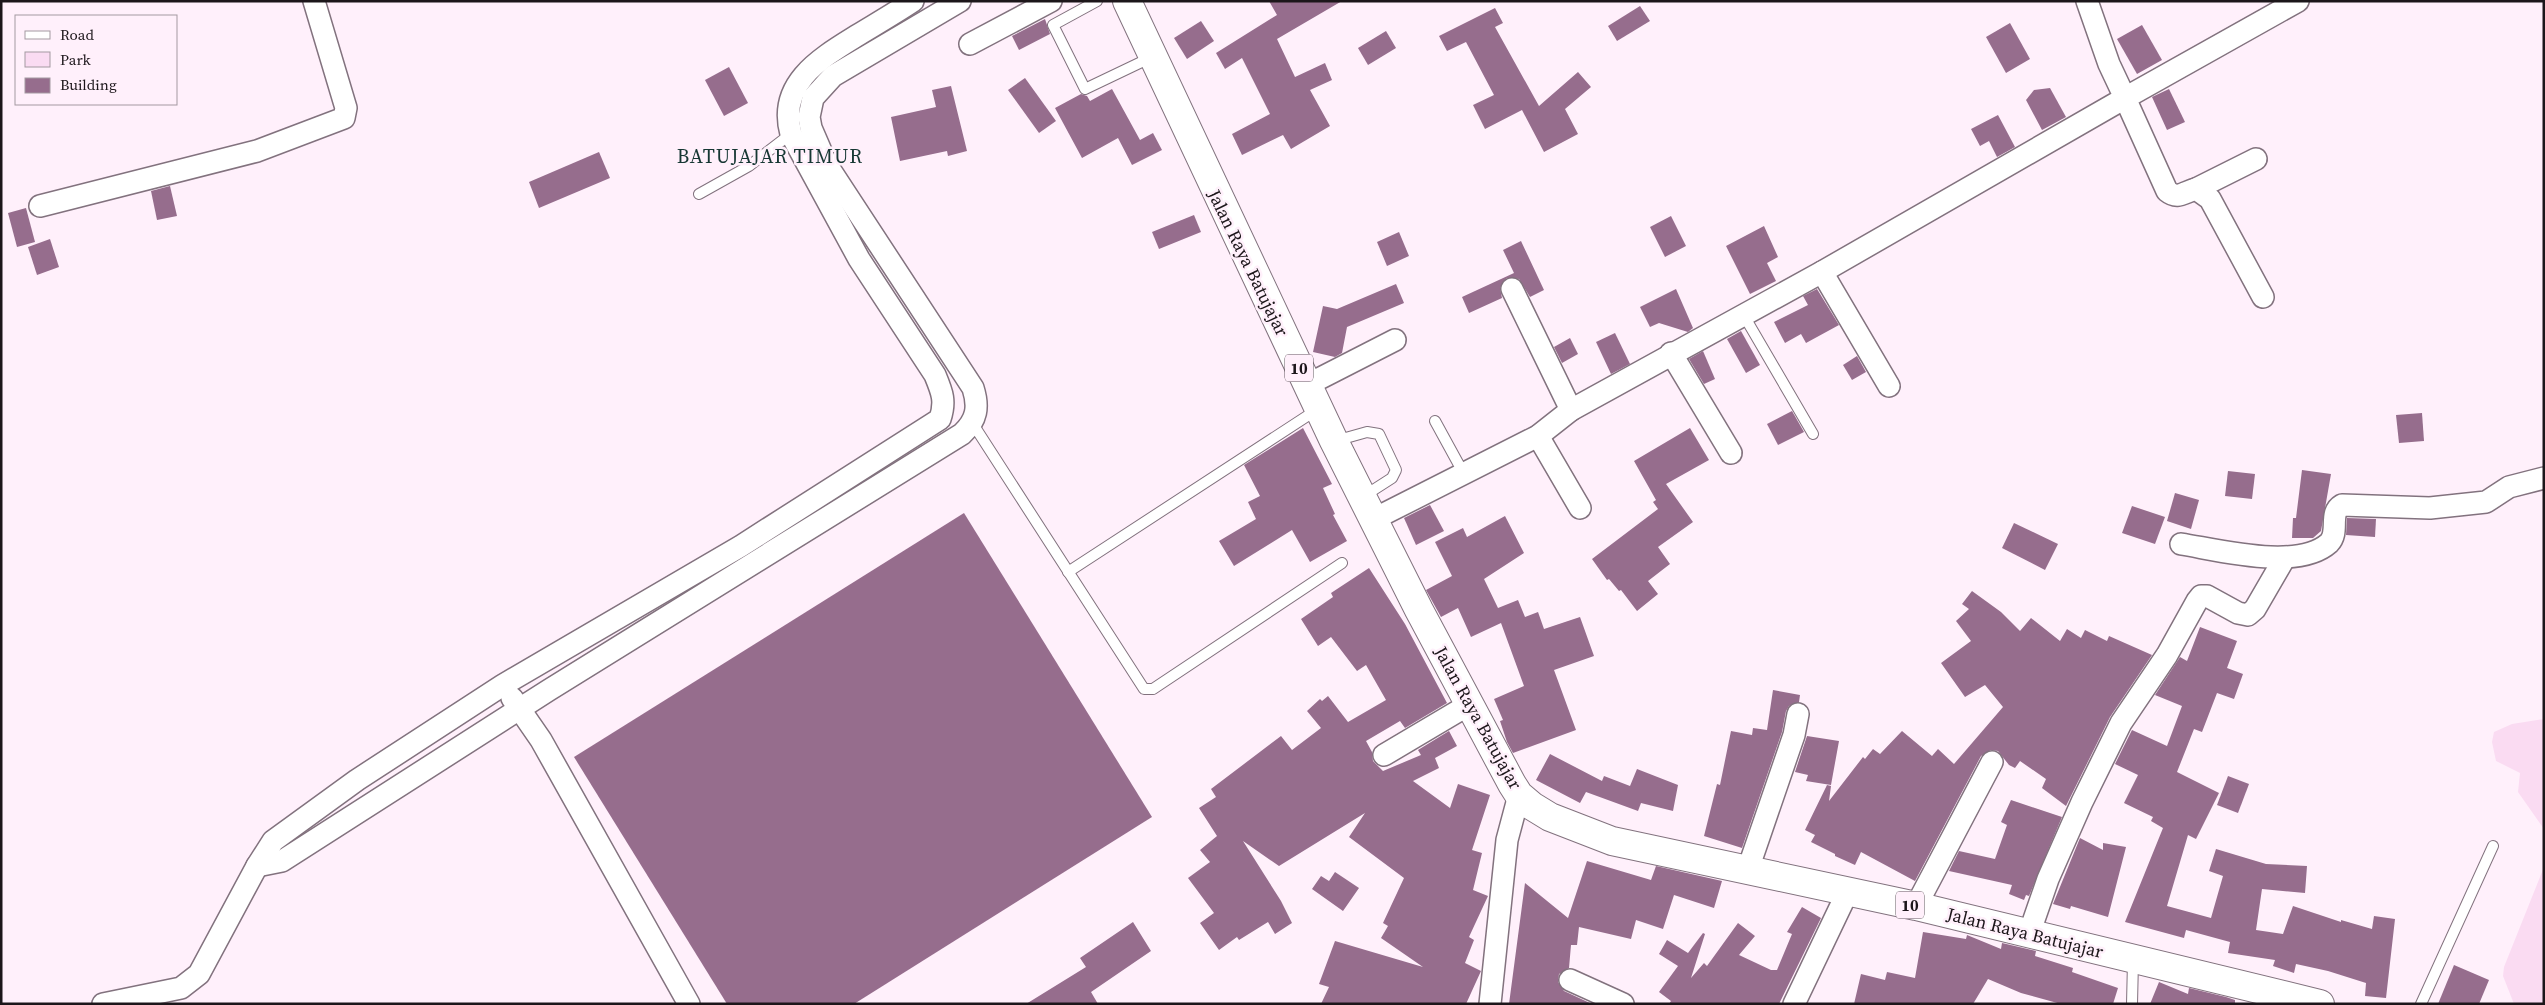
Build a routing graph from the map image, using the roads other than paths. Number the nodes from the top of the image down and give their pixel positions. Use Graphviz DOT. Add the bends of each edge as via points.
graph roads {
  1 [pos="314,1"];
  2 [pos="913,1"];
  3 [pos="960,1"];
  4 [pos="1051,1"];
  5 [pos="1097,1"];
  6 [pos="1126,1"];
  7 [pos="2087,1"];
  8 [pos="2298,1"];
  9 [pos="970,44"];
  10 [pos="1153,57"];
  11 [pos="2126,98"];
  12 [pos="809,117"];
  13 [pos="791,134"];
  14 [pos="2256,159"];
  15 [pos="2196,189"];
  16 [pos="699,194"];
  17 [pos="40,206"];
  18 [pos="1822,272"];
  19 [pos="1512,289"];
  20 [pos="2263,297"];
  21 [pos="1743,314"];
  22 [pos="1395,340"];
  23 [pos="1671,353"];
  24 [pos="1889,386"];
  25 [pos="1313,397"];
  26 [pos="1570,410"];
  27 [pos="1435,421"];
  28 [pos="973,424"];
  29 [pos="1813,434"];
  30 [pos="1538,436"];
  31 [pos="1334,441"];
  32 [pos="1731,453"];
  33 [pos="1464,474"];
  34 [pos="2544,478"];
  35 [pos="1368,508"];
  36 [pos="1580,508"];
  37 [pos="2180,544"];
  38 [pos="2284,559"];
  39 [pos="1342,563"];
  40 [pos="1068,572"];
  41 [pos="503,685"];
  42 [pos="1470,704"];
  43 [pos="520,710"];
  44 [pos="1798,714"];
  45 [pos="1384,755"];
  46 [pos="1992,762"];
  47 [pos="1516,789"];
  48 [pos="2493,846"];
  49 [pos="257,866"];
  50 [pos="1748,869"];
  51 [pos="1848,891"];
  52 [pos="1916,906"];
  53 [pos="2029,934"];
  54 [pos="2134,960"];
  55 [pos="1570,980"];
  56 [pos="103,1004"];
  57 [pos="689,1004"];
  58 [pos="1490,1004"];
  59 [pos="1623,1004"];
  60 [pos="1794,1004"];
  61 [pos="2132,1004"];
  62 [pos="2320,1004"];
  63 [pos="2422,1004"];
  1 -- 17 [label="street" via="346,108 344,118 257,151"];
  2 -- 13 [label="street" via="818,60 800,79 791,100 788,125"];
  3 -- 12 [label="street" via="833,76 813,98"];
  4 -- 9 [label="street"];
  5 -- 10 [label="lane" via="1053,24 1085,89"];
  6 -- 10 [label="highway, Jalan Raya Batujajar / 10"];
  7 -- 11 [label="street" via="2109,64"];
  8 -- 11 [label="street"];
  10 -- 25 [label="highway, Jalan Raya Batujajar / 10"];
  11 -- 15 [label="street" via="2167,191 2178,196"];
  11 -- 18 [label="street"];
  12 -- 13 [label="lane"];
  12 -- 28 [label="street" via="827,165 973,388 976,399"];
  13 -- 16 [label="lane" via="749,166"];
  13 -- 41 [label="street" via="859,260 935,375 944,396 940,419 741,546"];
  14 -- 15 [label="street"];
  15 -- 20 [label="street" via="2210,199"];
  18 -- 21 [label="street"];
  18 -- 24 [label="street"];
  19 -- 26 [label="street"];
  21 -- 23 [label="street"];
  21 -- 29 [label="lane"];
  22 -- 25 [label="street"];
  23 -- 26 [label="street"];
  23 -- 32 [label="street"];
  25 -- 31 [label="highway, Jalan Raya Batujajar / 10"];
  25 -- 40 [label="lane"];
  26 -- 30 [label="street"];
  27 -- 33 [label="lane"];
  28 -- 40 [label="lane"];
  28 -- 43 [label="street" via="849,506"];
  30 -- 33 [label="street"];
  30 -- 36 [label="street"];
  31 -- 35 [label="highway, Jalan Raya Batujajar / 10"];
  31 -- 35 [label="lane" via="1367,432 1379,434 1396,470"];
  33 -- 35 [label="street"];
  34 -- 38 [label="street" via="2509,488 2486,502 2430,508 2342,505 2335,513 2334,534 2330,542 2304,556"];
  35 -- 42 [label="highway, Jalan Raya Batujajar / 10"];
  37 -- 38 [label="street"];
  38 -- 53 [label="street" via="2255,609 2248,615 2238,614 2207,596 2201,596 2197,601 2167,655 2121,723 2048,879"];
  39 -- 40 [label="lane" via="1153,689 1144,689"];
  41 -- 43 [label="street"];
  41 -- 49 [label="street" via="357,780 273,842"];
  42 -- 45 [label="street"];
  42 -- 47 [label="highway, Jalan Raya Batujajar / 10"];
  43 -- 49 [label="street" via="282,861"];
  43 -- 57 [label="street" via="541,740"];
  44 -- 50 [label="street" via="1794,735"];
  46 -- 52 [label="street"];
  47 -- 50 [label="highway, Jalan Raya Batujajar / 10" via="1532,806 1550,817 1612,841"];
  47 -- 58 [label="street" via="1507,840"];
  48 -- 63 [label="lane"];
  49 -- 56 [label="street" via="199,974 191,983 181,988"];
  50 -- 51 [label="highway, Jalan Raya Batujajar / 10"];
  51 -- 52 [label="highway, Jalan Raya Batujajar / 10"];
  51 -- 60 [label="street"];
  52 -- 53 [label="highway, Jalan Raya Batujajar / 10"];
  53 -- 54 [label="highway, Jalan Raya Batujajar / 10"];
  54 -- 61 [label="lane"];
  54 -- 62 [label="highway, Jalan Raya Batujajar / 10"];
  55 -- 59 [label="street"];
}
